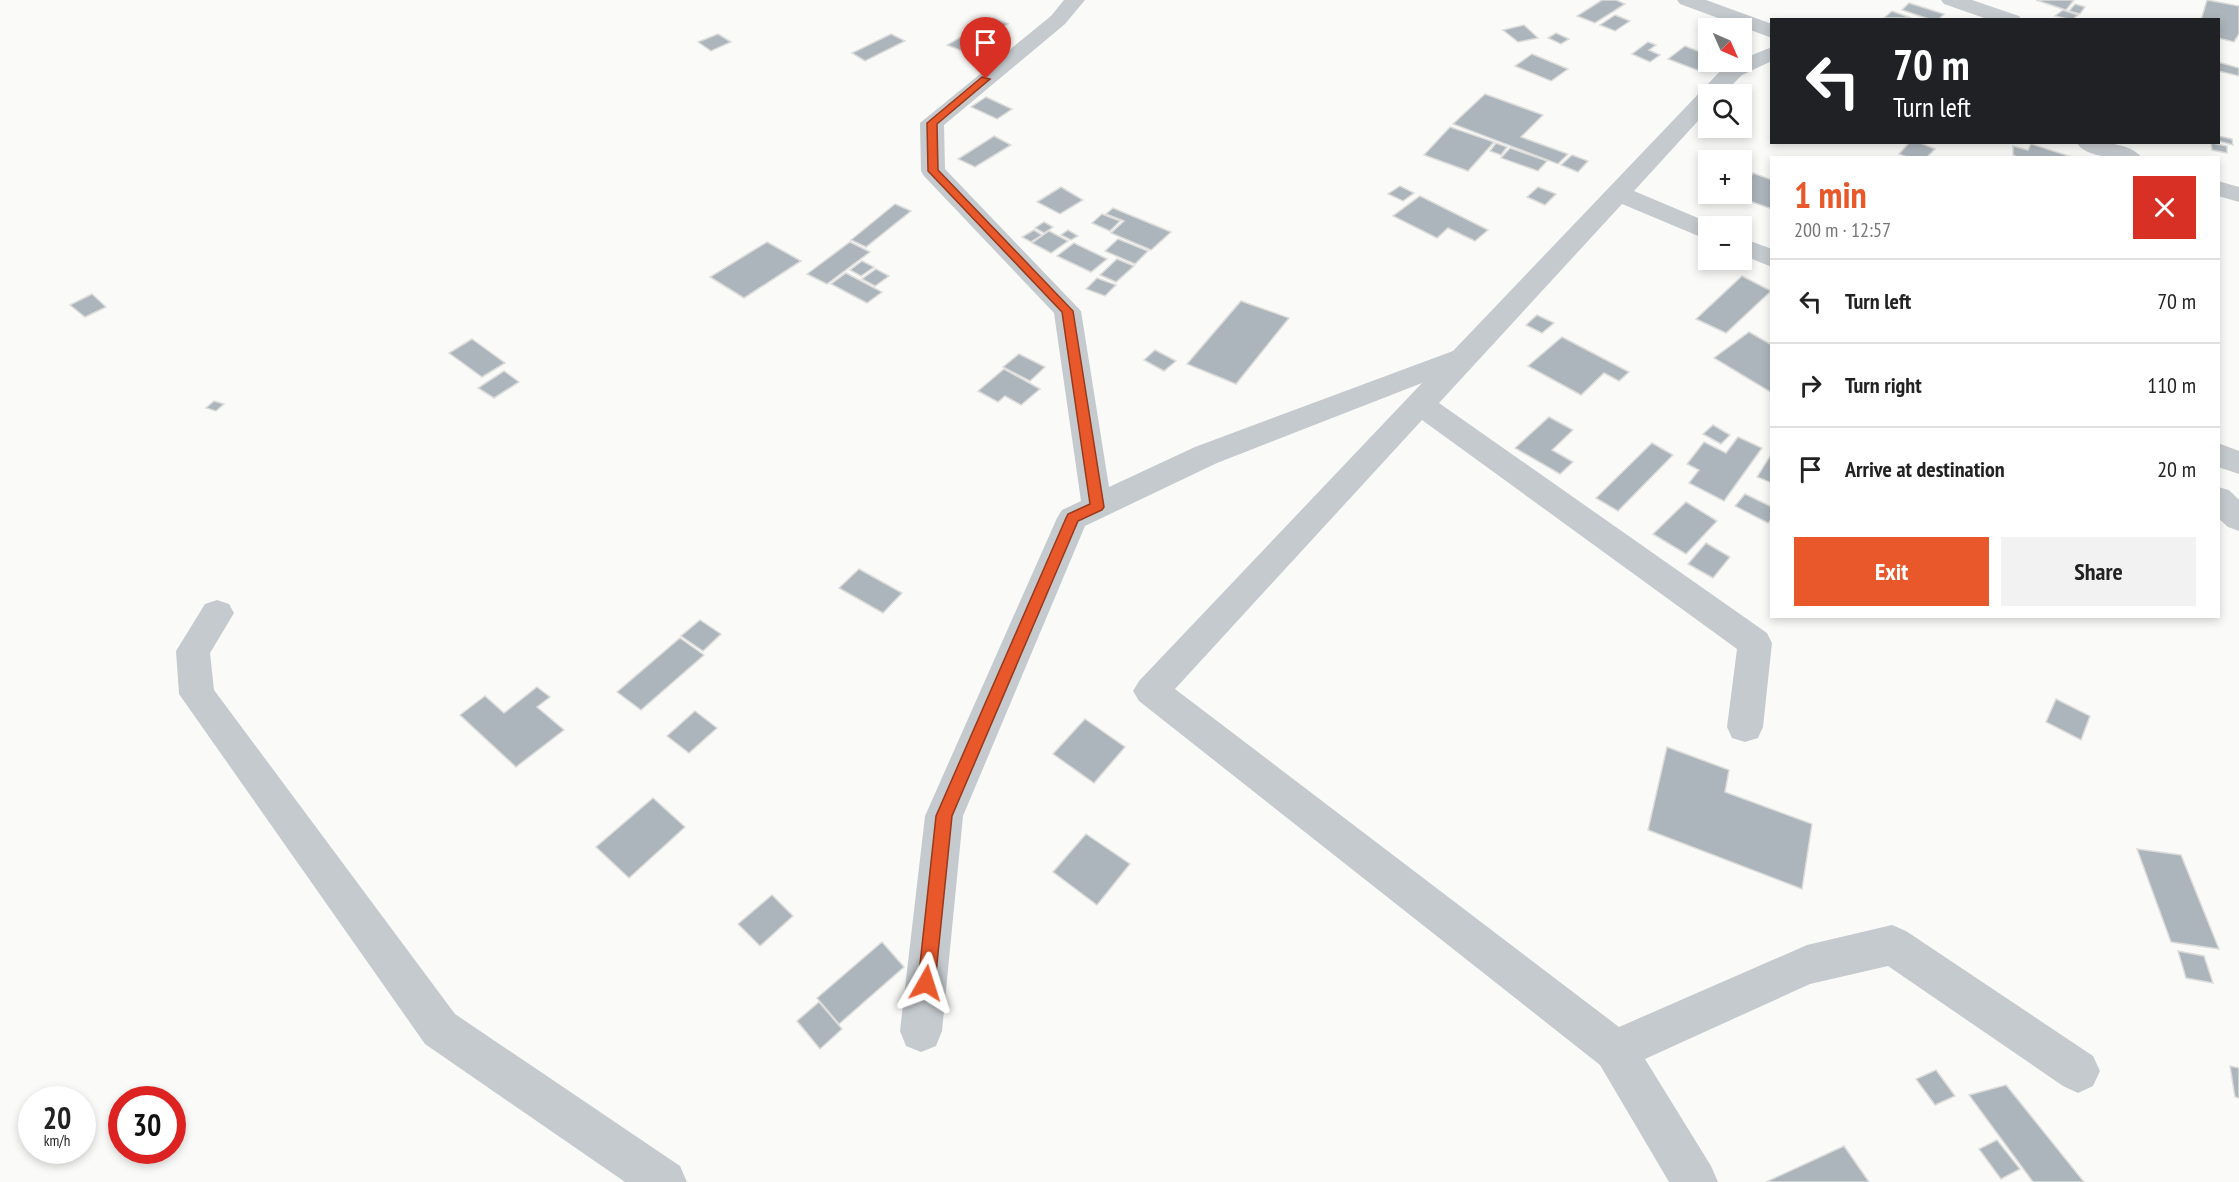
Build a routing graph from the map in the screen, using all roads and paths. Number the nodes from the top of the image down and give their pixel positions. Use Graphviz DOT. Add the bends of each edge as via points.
graph roads {
  1 [pos="1075,0"];
  2 [pos="1687,0"];
  3 [pos="1951,0"];
  4 [pos="2006,18"];
  5 [pos="1770,31"];
  6 [pos="1770,54"];
  7 [pos="1721,84"];
  8 [pos="1698,109"];
  9 [pos="2092,144"];
  10 [pos="2125,156"];
  11 [pos="2220,189"];
  12 [pos="1618,193"];
  13 [pos="2239,195"];
  14 [pos="1698,228"];
  15 [pos="1752,251"];
  16 [pos="1770,259"];
  17 [pos="1465,357"];
  18 [pos="1420,404"];
  19 [pos="2220,455"];
  20 [pos="2239,463"];
  21 [pos="2220,500"];
  22 [pos="1097,507"];
  23 [pos="2239,519"];
  24 [pos="217,613"];
  25 [pos="1745,727"];
  26 [pos="921,1030"];
  27 [pos="1619,1055"];
  28 [pos="2078,1071"];
  29 [pos="664,1182"];
  30 [pos="1695,1182"];
  1 -- 22 [label="street" via="1058,20 932,123 933,171 1067,311"];
  2 -- 5 [label="street"];
  3 -- 4 [label="street"];
  6 -- 7 [label="street" via="1734,70"];
  8 -- 12 [label="street"];
  9 -- 10 [label="street"];
  11 -- 13 [label="street"];
  12 -- 14 [label="street"];
  12 -- 17 [label="street"];
  15 -- 16 [label="street"];
  17 -- 18 [label="street"];
  17 -- 22 [label="street" via="1206,455"];
  18 -- 25 [label="street" via="1755,643"];
  18 -- 27 [label="street" via="1151,691"];
  19 -- 20 [label="street"];
  21 -- 23 [label="street"];
  22 -- 26 [label="street" via="1073,518 944,816"];
  24 -- 29 [label="street" via="193,651 196,694 440,1029"];
  27 -- 28 [label="street" via="1807,965 1892,945"];
  27 -- 30 [label="street"];
}
